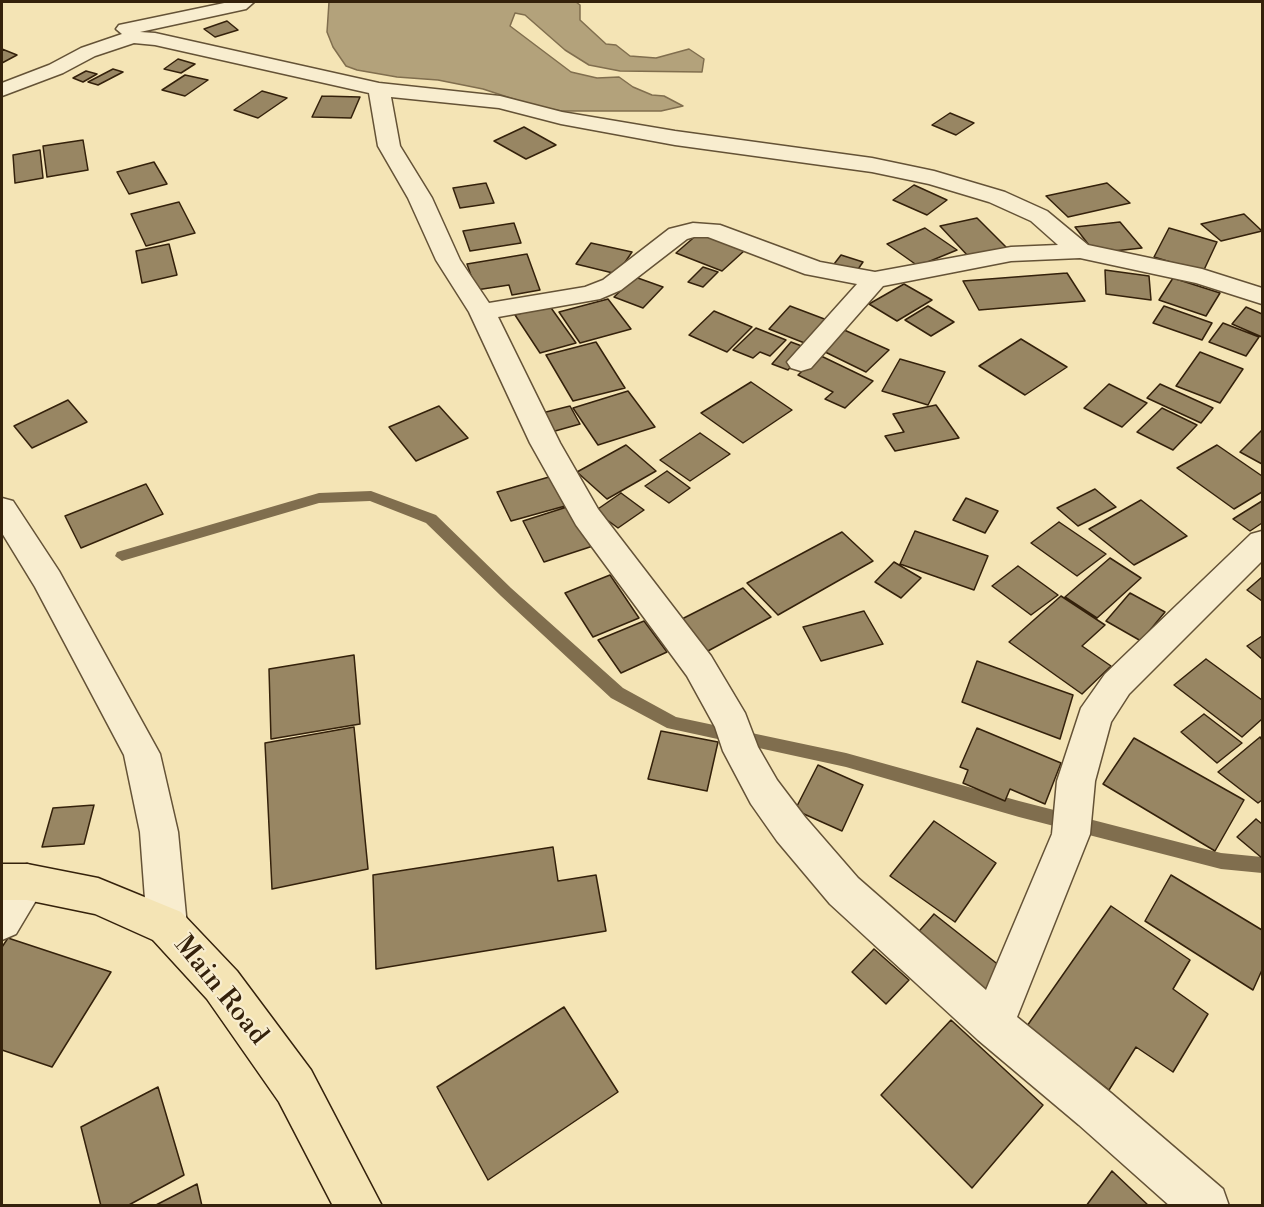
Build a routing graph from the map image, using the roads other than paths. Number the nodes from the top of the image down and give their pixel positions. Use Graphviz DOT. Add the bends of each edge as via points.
graph roads {
  1 [pos="245,2"];
  2 [pos="11,85"];
  3 [pos="379,89"];
  4 [pos="1080,251"];
  5 [pos="875,280"];
  6 [pos="1263,296"];
  7 [pos="482,312"];
  8 [pos="801,362"];
  9 [pos="2,509"];
  10 [pos="1263,542"];
  11 [pos="14,882"];
  12 [pos="2,921"];
  13 [pos="167,927"];
  14 [pos="993,1025"];
  15 [pos="359,1206"];
  16 [pos="1206,1206"];
  1 -- 2 [label="street" via="90,38 64,48"];
  2 -- 3 [label="street" via="132,38 155,39"];
  3 -- 4 [label="street" via="500,102 561,118 675,138 872,165 934,178 997,196 1039,216"];
  3 -- 7 [label="street" via="389,146 420,198 448,260"];
  4 -- 5 [label="street" via="1011,254"];
  4 -- 6 [label="street" via="1202,277"];
  5 -- 7 [label="street" via="814,270 711,230 693,230 678,234 612,285 591,294"];
  5 -- 8 [label="street"];
  7 -- 14 [label="street" via="545,443 587,517 699,666 764,792 844,891"];
  9 -- 13 [label="street" via="48,580 142,754 159,832"];
  10 -- 14 [label="street" via="1117,684 1094,718 1076,781 1073,818"];
  11 -- 12 [label="street"];
  11 -- 13 [label="main road, Main Road" via="98,896"];
  13 -- 15 [label="main road, Main Road" via="222,985 295,1086"];
  14 -- 16 [label="street"];
}
